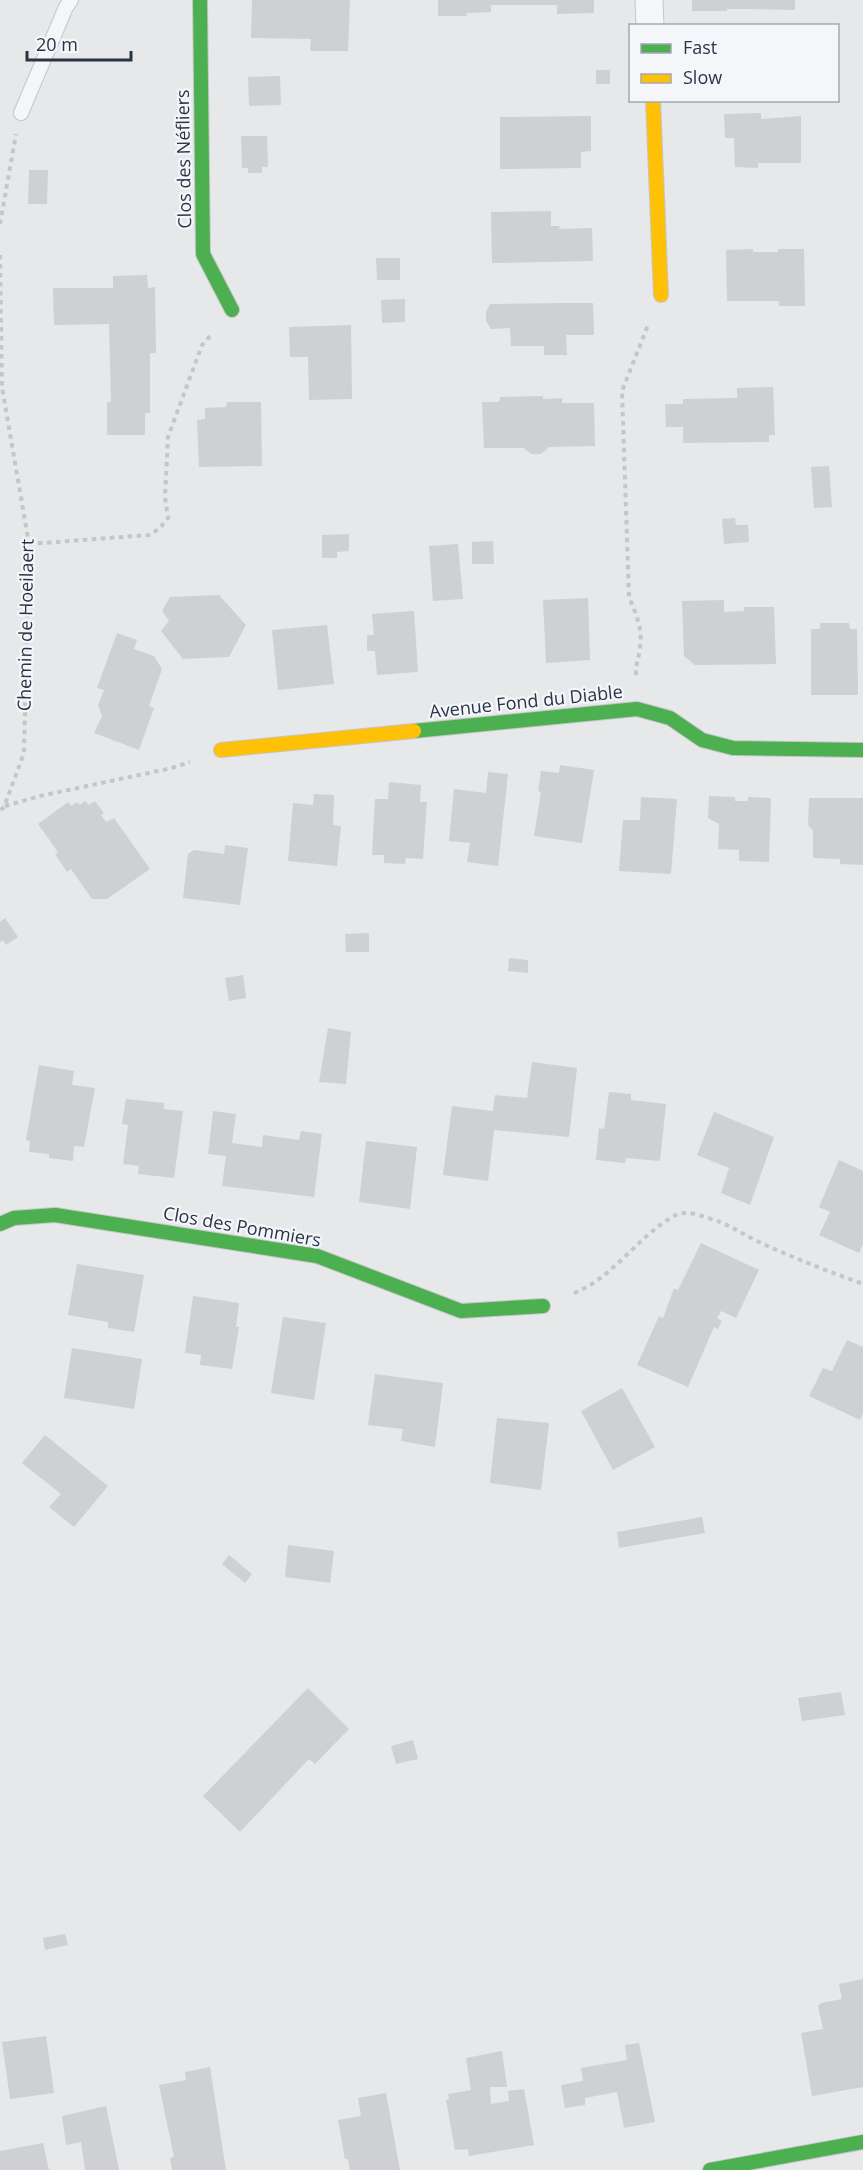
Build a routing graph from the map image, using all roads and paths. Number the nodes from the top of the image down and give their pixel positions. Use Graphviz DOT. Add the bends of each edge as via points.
graph roads {
  1 [pos="71,0"];
  2 [pos="200,0"];
  3 [pos="649,0"];
  4 [pos="650,24"];
  5 [pos="653,102"];
  6 [pos="21,113"];
  7 [pos="0,224"];
  8 [pos="0,255"];
  9 [pos="660,295"];
  10 [pos="232,310"];
  11 [pos="29,544"];
  12 [pos="637,709"];
  13 [pos="221,750"];
  14 [pos="863,750"];
  15 [pos="4,807"];
  16 [pos="0,811"];
  17 [pos="0,1224"];
  18 [pos="863,1284"];
  19 [pos="543,1306"];
  20 [pos="863,2142"];
  21 [pos="710,2170"];
  1 -- 6 [label="lane"];
  2 -- 10 [label="street, Clos des Néfliers" via="203,254"];
  3 -- 4 [label="street"];
  5 -- 9 [label="street"];
  6 -- 7 [label="path"];
  8 -- 11 [label="path, Chemin de Hoeilaert" via="2,387"];
  9 -- 12 [label="path" via="622,391 629,597 640,626 635,665"];
  10 -- 11 [label="path" via="202,345 168,437 168,518 159,529 149,535"];
  11 -- 15 [label="path, Chemin de Hoeilaert" via="24,753"];
  12 -- 13 [label="street, Avenue Fond du Diable"];
  12 -- 14 [label="street, Avenue Fond du Diable" via="670,718 702,740 733,748"];
  13 -- 15 [label="path" via="172,768"];
  15 -- 16 [label="path, Chemin de Hoeilaert"];
  17 -- 19 [label="street, Clos des Pommiers" via="14,1218 55,1215 317,1256 461,1311"];
  18 -- 19 [label="path" via="788,1255 723,1223 678,1213 586,1288"];
  20 -- 21 [label="street"];
}
